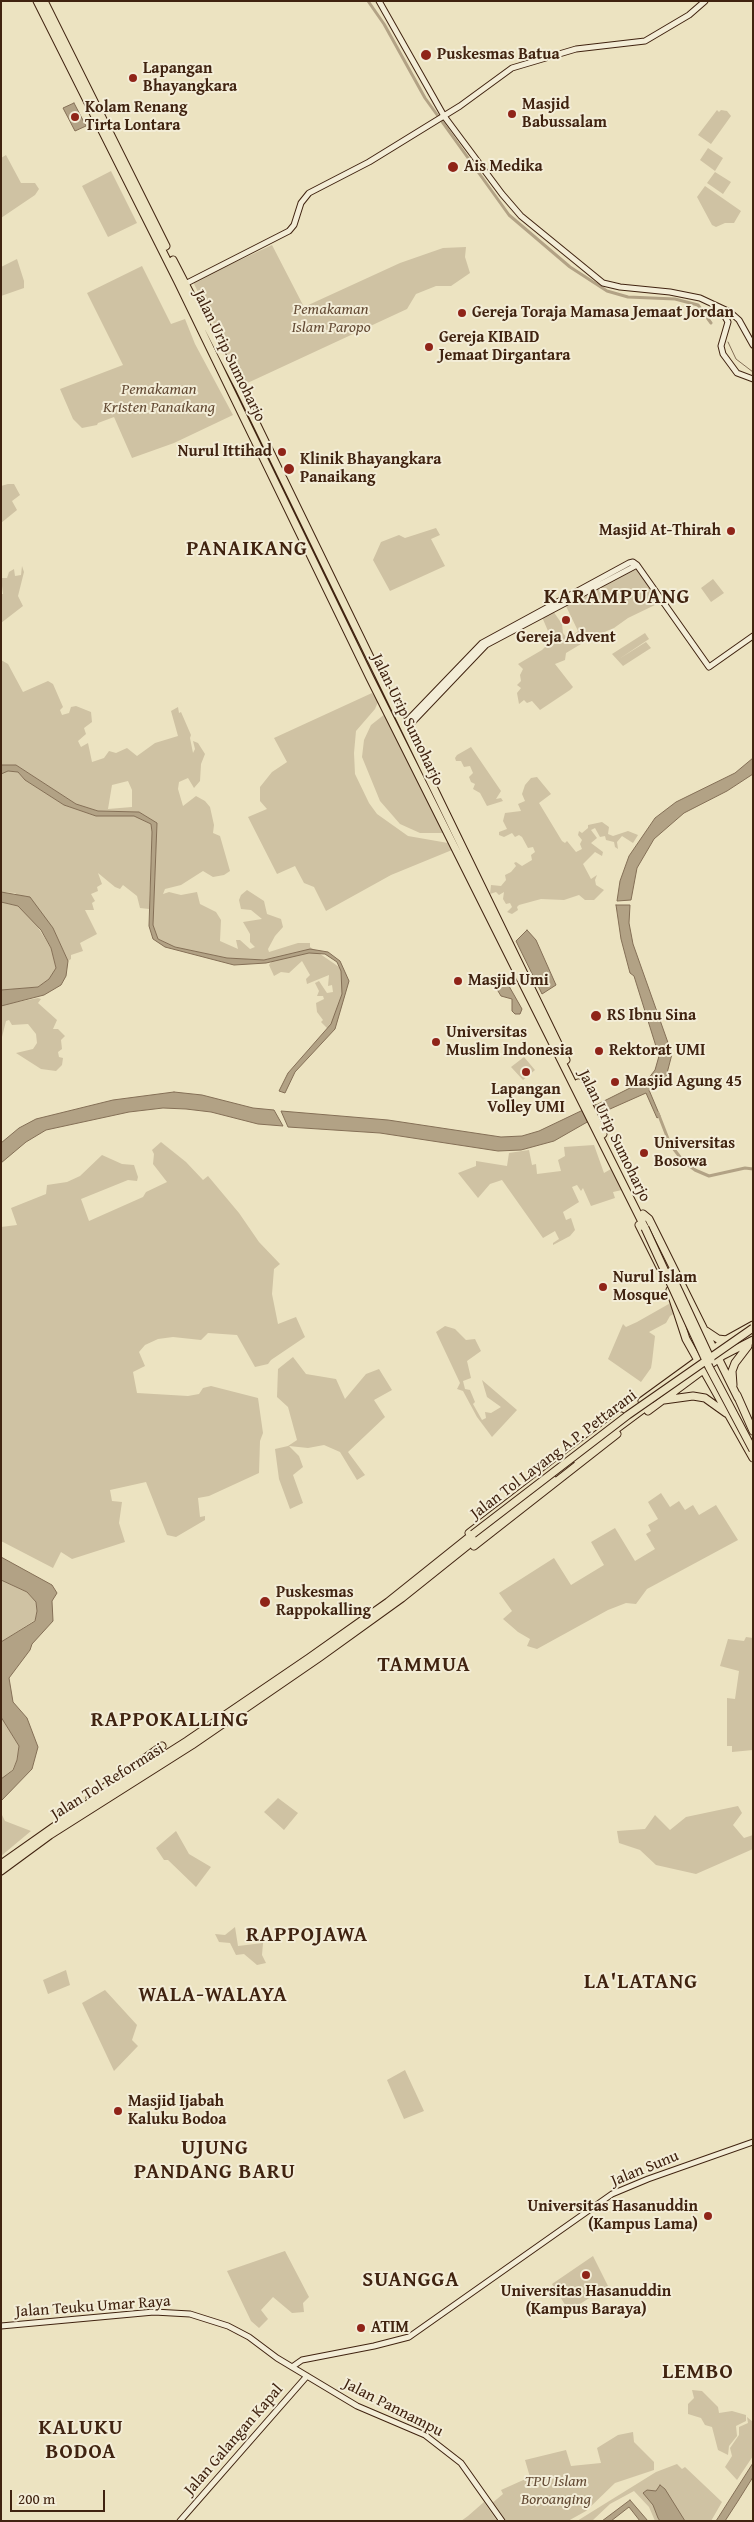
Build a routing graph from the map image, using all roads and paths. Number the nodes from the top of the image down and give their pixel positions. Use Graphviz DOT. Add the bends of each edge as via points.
graph roads {
  1 [pos="37,1"];
  2 [pos="44,1"];
  3 [pos="379,1"];
  4 [pos="705,1"];
  5 [pos="47,14"];
  6 [pos="437,105"];
  7 [pos="452,111"];
  8 [pos="443,116"];
  9 [pos="136,191"];
  10 [pos="185,284"];
  11 [pos="720,308"];
  12 [pos="753,345"];
  13 [pos="753,379"];
  14 [pos="328,581"];
  15 [pos="753,636"];
  16 [pos="364,655"];
  17 [pos="404,727"];
  18 [pos="497,925"];
  19 [pos="641,1216"];
  20 [pos="647,1227"];
  21 [pos="753,1326"];
  22 [pos="704,1330"];
  23 [pos="753,1333"];
  24 [pos="686,1339"];
  25 [pos="727,1340"];
  26 [pos="753,1340"];
  27 [pos="715,1348"];
  28 [pos="697,1359"];
  29 [pos="718,1359"];
  30 [pos="704,1369"];
  31 [pos="727,1376"];
  32 [pos="712,1384"];
  33 [pos="738,1398"];
  34 [pos="662,1400"];
  35 [pos="731,1418"];
  36 [pos="753,1431"];
  37 [pos="753,1441"];
  38 [pos="753,1450"];
  39 [pos="753,1458"];
  40 [pos="407,1586"];
  41 [pos="402,1598"];
  42 [pos="376,1614"];
  43 [pos="162,1746"];
  44 [pos="49,1830"];
  45 [pos="1,1864"];
  46 [pos="1,1871"];
  47 [pos="753,2142"];
  48 [pos="1,2326"];
  49 [pos="294,2368"];
  50 [pos="304,2374"];
  51 [pos="180,2521"];
  52 [pos="502,2521"];
  1 -- 5 [label="highway, Jalan Urip Sumoharjo"];
  2 -- 5 [label="highway, Jalan Urip Sumoharjo"];
  3 -- 6 [label="main road"];
  4 -- 7 [label="main road" via="690,15 645,41 576,49 518,66"];
  5 -- 9 [label="highway, Jalan Urip Sumoharjo"];
  6 -- 7 [label="main road"];
  6 -- 8 [label="main road"];
  7 -- 8 [label="main road"];
  8 -- 10 [label="main road" via="362,166 309,193 288,231"];
  8 -- 11 [label="main road" via="515,210 602,282 693,295"];
  9 -- 10 [label="highway, Jalan Urip Sumoharjo"];
  9 -- 14 [label="highway, Jalan Urip Sumoharjo"];
  10 -- 14 [label="highway, Jalan Urip Sumoharjo" via="240,390"];
  11 -- 12 [label="main road" via="735,316"];
  11 -- 13 [label="main road" via="728,322 721,346 724,357 734,370"];
  14 -- 16 [label="highway, Jalan Urip Sumoharjo"];
  15 -- 17 [label="main road" via="709,667 632,562 482,643"];
  16 -- 17 [label="highway, Jalan Urip Sumoharjo"];
  16 -- 18 [label="highway, Jalan Urip Sumoharjo"];
  17 -- 18 [label="highway, Jalan Urip Sumoharjo"];
  18 -- 19 [label="highway, Jalan Urip Sumoharjo"];
  19 -- 20 [label="highway, Jalan Urip Sumoharjo"];
  19 -- 22 [label="highway" via="649,1219"];
  19 -- 24 [label="highway" via="640,1226 673,1296"];
  20 -- 37 [label="highway, Jalan Urip Sumoharjo, bridge"];
  20 -- 38 [label="highway, Jalan Urip Sumoharjo, bridge" via="709,1367"];
  21 -- 25 [label="highway"];
  21 -- 40 [label="highway, Jalan Tol Layang A.P. Pettarani, bridge" via="628,1415"];
  22 -- 24 [label="highway" via="703,1339 698,1343 692,1344"];
  22 -- 25 [label="highway"];
  22 -- 27 [label="highway"];
  23 -- 41 [label="highway, Jalan Tol Layang A.P. Pettarani, bridge" via="700,1367 558,1472"];
  24 -- 28 [label="highway"];
  25 -- 27 [label="highway"];
  26 -- 29 [label="highway"];
  26 -- 33 [label="highway" via="739,1355 732,1371 732,1383"];
  27 -- 28 [label="highway"];
  27 -- 29 [label="highway"];
  28 -- 30 [label="highway"];
  28 -- 40 [label="highway" via="528,1486"];
  29 -- 30 [label="highway"];
  29 -- 31 [label="highway"];
  30 -- 32 [label="highway"];
  30 -- 34 [label="highway"];
  31 -- 32 [label="highway" via="715,1374"];
  31 -- 33 [label="highway"];
  32 -- 35 [label="highway"];
  33 -- 36 [label="highway"];
  34 -- 35 [label="highway" via="692,1396 705,1398"];
  34 -- 42 [label="highway" via="491,1534 405,1598"];
  35 -- 39 [label="highway"];
  40 -- 42 [label="highway, Jalan Tol Layang A.P. Pettarani"];
  41 -- 42 [label="highway, Jalan Tol Reformasi"];
  42 -- 44 [label="highway, Jalan Tol Reformasi"];
  42 -- 46 [label="highway, Jalan Tol Reformasi" via="242,1711 75,1818"];
  43 -- 44 [label="highway"];
  44 -- 45 [label="highway, Jalan Tol Reformasi"];
  47 -- 49 [label="main road, Jalan Sunu" via="612,2194 412,2335 302,2360"];
  48 -- 49 [label="main road, Jalan Teuku Umar Raya" via="154,2312 190,2314 235,2329"];
  49 -- 50 [label="main road, Jalan Pannampu"];
  50 -- 51 [label="main road, Jalan Galangan Kapal"];
  50 -- 52 [label="main road, Jalan Pannampu" via="357,2406 423,2434 441,2446 461,2463"];
}
